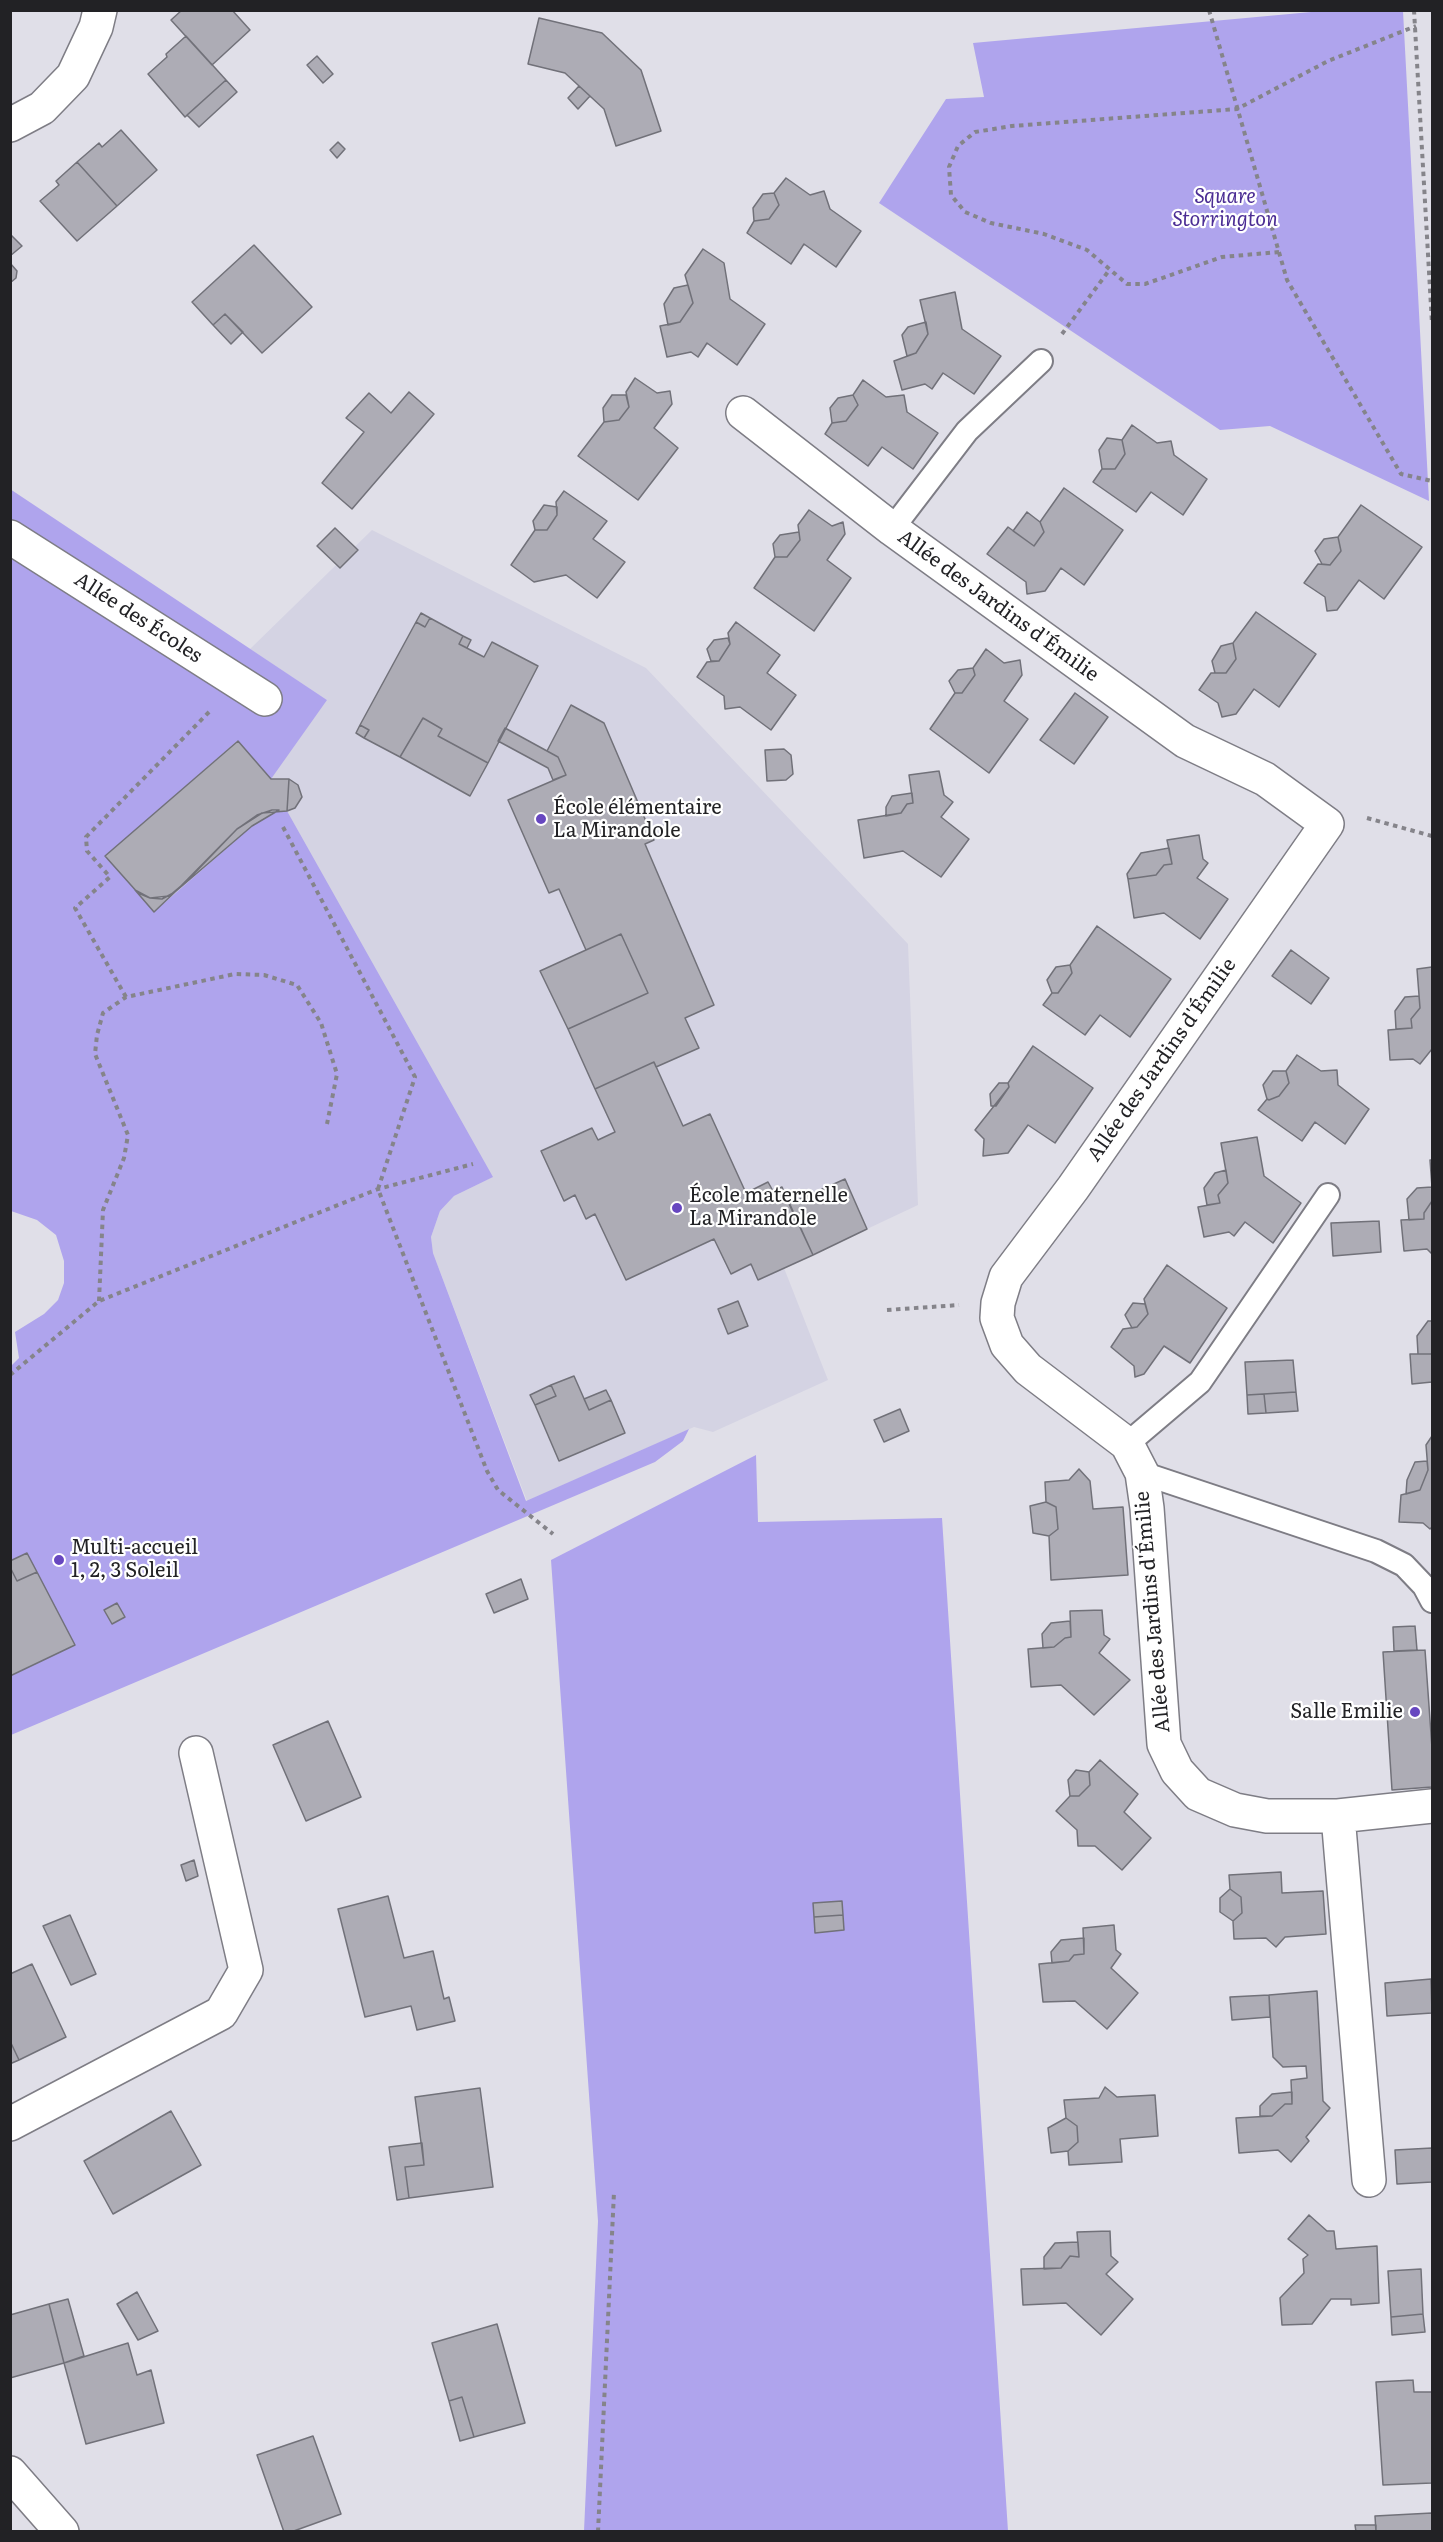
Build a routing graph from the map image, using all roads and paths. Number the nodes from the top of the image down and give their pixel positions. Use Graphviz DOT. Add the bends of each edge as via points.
graph roads {
  1 [pos="100,10"];
  2 [pos="1209,10"];
  3 [pos="1414,10"];
  4 [pos="1416,26"];
  5 [pos="1237,109"];
  6 [pos="10,125"];
  7 [pos="1279,252"];
  8 [pos="1110,269"];
  9 [pos="1432,324"];
  10 [pos="1041,361"];
  11 [pos="743,413"];
  12 [pos="1432,481"];
  13 [pos="892,529"];
  14 [pos="10,537"];
  15 [pos="252,691"];
  16 [pos="1327,824"];
  17 [pos="283,826"];
  18 [pos="1432,836"];
  19 [pos="126,997"];
  20 [pos="327,1124"];
  21 [pos="473,1164"];
  22 [pos="378,1189"];
  23 [pos="1328,1195"];
  24 [pos="99,1301"];
  25 [pos="998,1303"];
  26 [pos="887,1310"];
  27 [pos="10,1375"];
  28 [pos="1127,1444"];
  29 [pos="1142,1473"];
  30 [pos="553,1533"];
  31 [pos="1432,1601"];
  32 [pos="196,1753"];
  33 [pos="1432,1806"];
  34 [pos="1338,1816"];
  35 [pos="10,2124"];
  36 [pos="1369,2180"];
  37 [pos="614,2192"];
  38 [pos="10,2473"];
  39 [pos="62,2532"];
  40 [pos="598,2532"];
  1 -- 6 [label="street" via="73,76 42,108"];
  2 -- 5 [label="path"];
  3 -- 4 [label="path"];
  4 -- 5 [label="path" via="1328,61"];
  4 -- 9 [label="path"];
  5 -- 7 [label="path"];
  5 -- 8 [label="path" via="1012,126 975,132 958,146 949,167 951,195 965,212 1087,250"];
  7 -- 8 [label="path" via="1222,257 1145,284 1127,284"];
  7 -- 12 [label="path" via="1287,280 1401,474"];
  8 -- 10 [label="path"];
  10 -- 13 [label="lane" via="967,431"];
  11 -- 13 [label="street, Allée des Jardins d'Émilie"];
  13 -- 16 [label="street, Allée des Jardins d'Émilie" via="1185,741 1265,779"];
  14 -- 15 [label="street, Allée des Écoles"];
  15 -- 19 [label="path" via="86,837 87,851 110,877 75,908"];
  16 -- 18 [label="path" via="1359,816"];
  16 -- 25 [label="street, Allée des Jardins d'Émilie" via="1006,1278"];
  17 -- 22 [label="path" via="415,1077"];
  19 -- 20 [label="path" via="235,974 264,975 297,985 321,1023 337,1074"];
  19 -- 24 [label="path" via="103,1013 95,1054 128,1135 124,1158 103,1210"];
  21 -- 22 [label="path"];
  22 -- 24 [label="path"];
  22 -- 30 [label="path" via="487,1471 498,1490"];
  23 -- 28 [label="lane" via="1200,1382"];
  24 -- 27 [label="path"];
  25 -- 26 [label="path"];
  25 -- 28 [label="street, Allée des Jardins d'Émilie" via="997,1318 1007,1345 1028,1369"];
  28 -- 29 [label="street, Allée des Jardins d'Émilie"];
  29 -- 31 [label="lane" via="1376,1551 1404,1565"];
  29 -- 34 [label="street, Allée des Jardins d'Émilie" via="1164,1744 1177,1772 1198,1794 1235,1810 1267,1816"];
  32 -- 35 [label="street" via="246,1970 221,2013"];
  33 -- 34 [label="street, Allée des Jardins d'Émilie"];
  34 -- 36 [label="street"];
  37 -- 40 [label="path"];
  38 -- 39 [label="street"];
}
